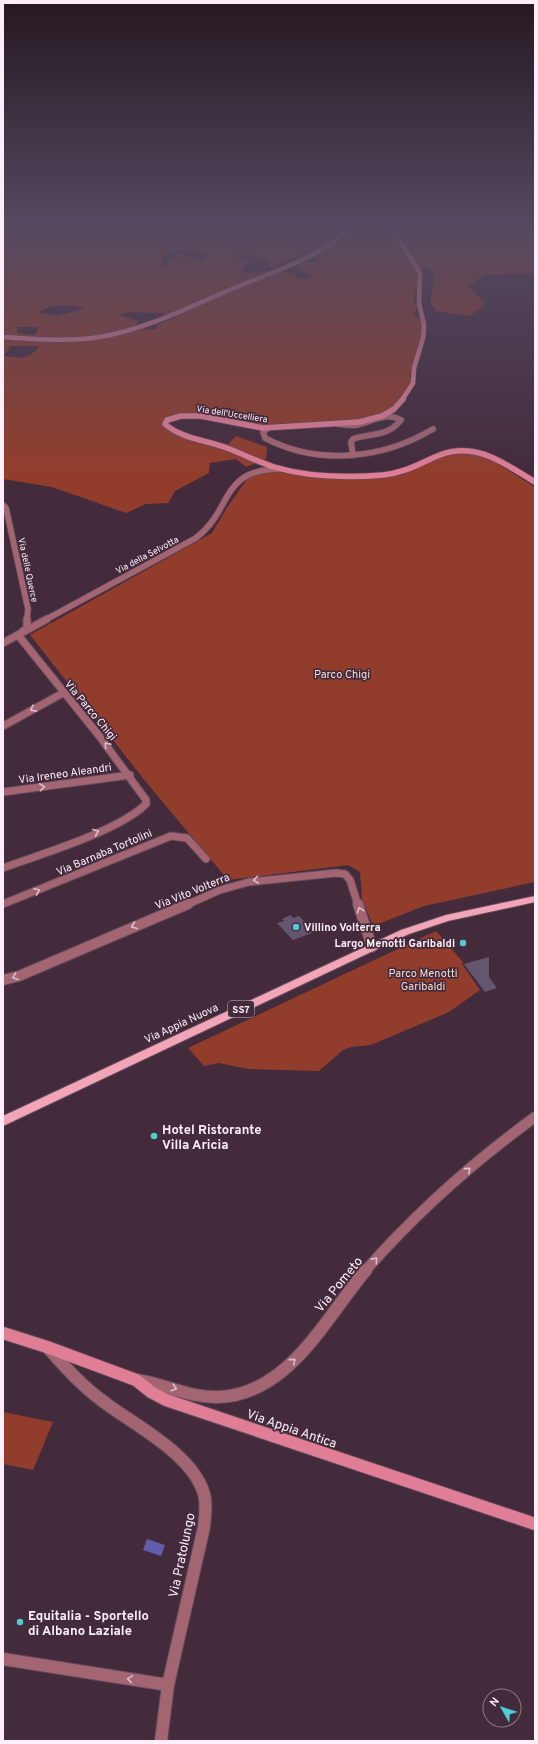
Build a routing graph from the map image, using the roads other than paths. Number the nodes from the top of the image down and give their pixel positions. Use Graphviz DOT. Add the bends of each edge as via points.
graph roads {
  1 [pos="184,309"];
  2 [pos="420,309"];
  3 [pos="3,337"];
  4 [pos="338,424"];
  5 [pos="268,428"];
  6 [pos="433,429"];
  7 [pos="352,455"];
  8 [pos="281,469"];
  9 [pos="535,482"];
  10 [pos="3,505"];
  11 [pos="18,635"];
  12 [pos="3,643"];
  13 [pos="62,693"];
  14 [pos="3,726"];
  15 [pos="130,775"];
  16 [pos="3,792"];
  17 [pos="206,859"];
  18 [pos="3,868"];
  19 [pos="535,899"];
  20 [pos="3,904"];
  21 [pos="372,947"];
  22 [pos="3,980"];
  23 [pos="535,1117"];
  24 [pos="3,1121"];
  25 [pos="3,1333"];
  26 [pos="47,1347"];
  27 [pos="136,1380"];
  28 [pos="535,1524"];
  29 [pos="3,1659"];
  30 [pos="168,1685"];
  31 [pos="161,1741"];
  1 -- 3 [label="street" via="139,328 84,339"];
  2 -- 4 [label="street, Via dell'Uccelliera" via="423,338 414,365 413,383 408,393 389,413 371,420"];
  4 -- 5 [label="street, Via dell'Uccelliera"];
  4 -- 7 [label="street" via="356,425 388,415 401,420 389,431 353,439"];
  5 -- 7 [label="street" via="263,432 265,438 286,448 310,453"];
  5 -- 8 [label="street, Via dell'Uccelliera" via="196,416 174,418 165,423 182,434 243,453"];
  6 -- 7 [label="street" via="393,449"];
  8 -- 9 [label="street, Via dell'Uccelliera" via="352,475 388,474 411,469 441,454 470,451 498,459"];
  8 -- 11 [label="street, Via della Selvotta" via="262,470 244,476 211,523 196,538"];
  10 -- 11 [label="street, Via delle Querce" via="6,508 28,609 27,629"];
  11 -- 12 [label="street, Via della Selvotta"];
  11 -- 13 [label="street, Via Parco Chigi"];
  13 -- 14 [label="street, one-way"];
  15 -- 13 [label="street, Via Parco Chigi, one-way"];
  16 -- 15 [label="street, Via Ireneo Aleandri, one-way"];
  18 -- 15 [label="street, Via Parco Chigi, one-way" via="129,818 143,809 146,800"];
  20 -- 17 [label="street, Via Barnaba Tortolini, one-way" via="171,836 188,838"];
  19 -- 21 [label="main road, Via Appia Nuova / SS7" via="419,927"];
  21 -- 22 [label="street, Via Vito Volterra, one-way" via="350,880 345,874 275,878 220,890 19,976"];
  21 -- 24 [label="main road, Via Appia Nuova / SS7"];
  27 -- 23 [label="street, Via Pometo, one-way" via="219,1398 238,1394 283,1370 309,1346 355,1283 410,1224 471,1166"];
  25 -- 26 [label="street, Via Appia Antica"];
  26 -- 27 [label="street, Via Appia Antica"];
  26 -- 30 [label="street, Via Pratolungo" via="97,1397 167,1448 200,1482 204,1491 204,1527"];
  27 -- 28 [label="street, Via Appia Antica" via="166,1400"];
  30 -- 29 [label="street, one-way"];
  30 -- 31 [label="street, Via Pratolungo"];
}
